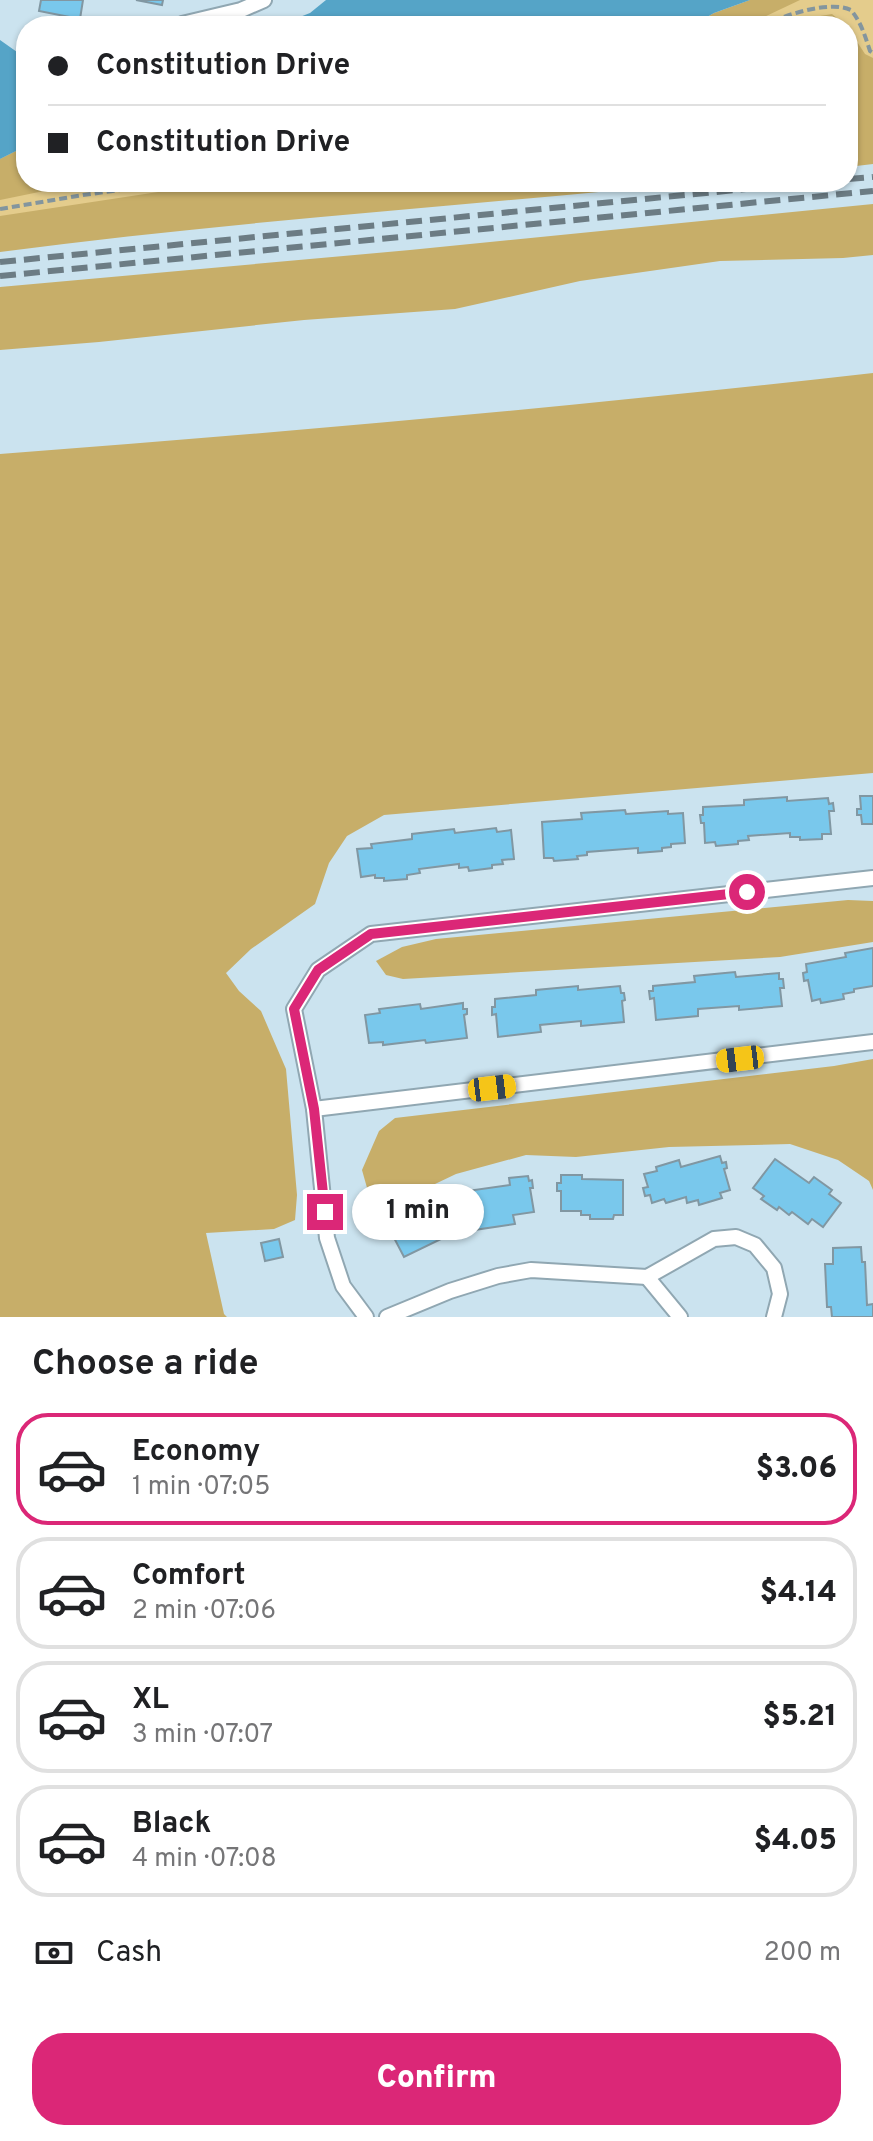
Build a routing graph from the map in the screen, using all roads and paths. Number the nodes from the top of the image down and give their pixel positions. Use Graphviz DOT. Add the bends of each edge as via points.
graph roads {
  1 [pos="264,0"];
  2 [pos="216,16"];
  3 [pos="782,16"];
  4 [pos="856,16"];
  5 [pos="858,19"];
  6 [pos="873,53"];
  7 [pos="105,192"];
  8 [pos="0,209"];
  9 [pos="873,878"];
  10 [pos="873,1042"];
  11 [pos="314,1109"];
  12 [pos="647,1277"];
  13 [pos="366,1317"];
  14 [pos="387,1317"];
  15 [pos="680,1317"];
  16 [pos="774,1317"];
  1 -- 2 [label="lane"];
  3 -- 4 [label="path" via="805,4 833,1 849,6"];
  5 -- 6 [label="path"];
  7 -- 8 [label="path"];
  9 -- 11 [label="lane" via="371,934 318,970 294,1009"];
  10 -- 11 [label="lane"];
  11 -- 13 [label="lane" via="327,1238 343,1286"];
  12 -- 14 [label="lane" via="531,1270 462,1287"];
  12 -- 15 [label="lane"];
  12 -- 16 [label="lane" via="714,1239 736,1237 755,1245 774,1268 780,1294"];
}
